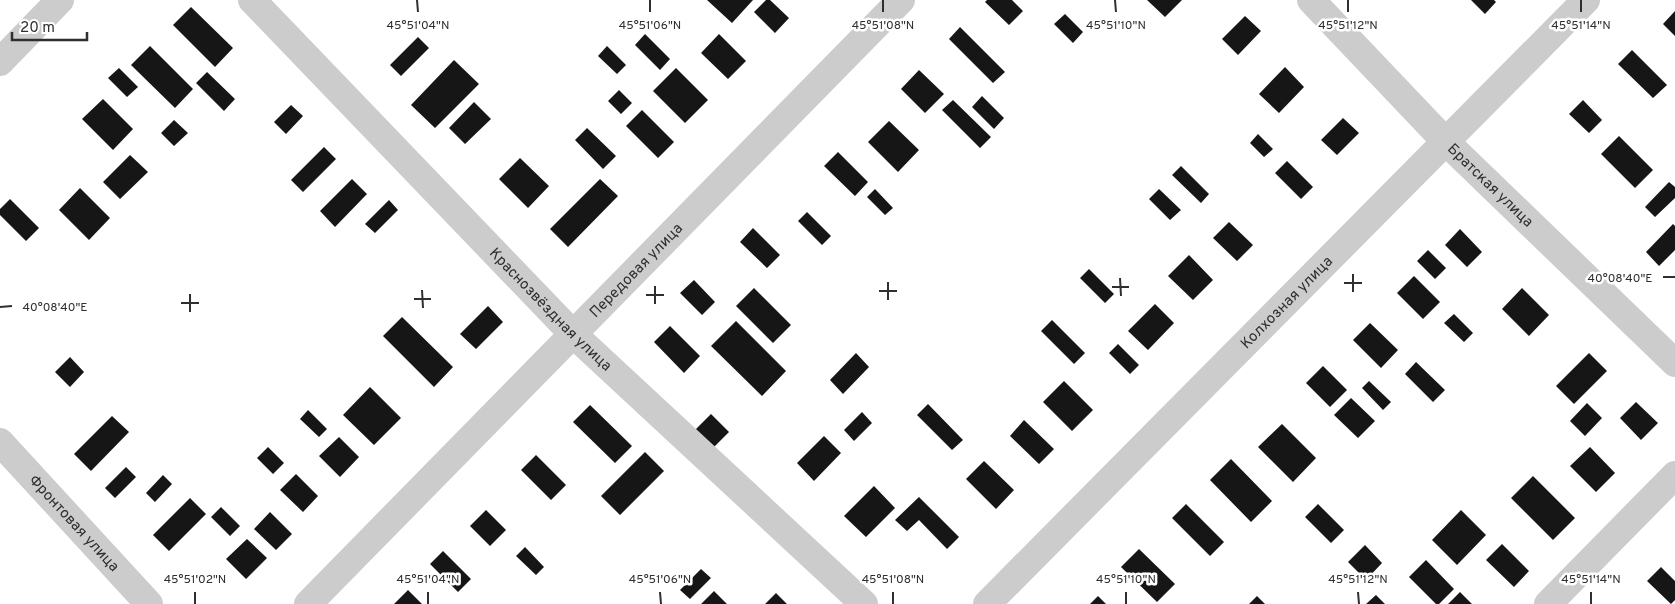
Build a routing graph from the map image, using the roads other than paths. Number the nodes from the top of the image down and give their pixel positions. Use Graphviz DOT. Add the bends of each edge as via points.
graph roads {
  1 [pos="60,0"];
  2 [pos="252,0"];
  3 [pos="901,0"];
  4 [pos="1311,0"];
  5 [pos="1586,0"];
  6 [pos="0,62"];
  7 [pos="1446,142"];
  8 [pos="573,334"];
  9 [pos="1675,363"];
  10 [pos="0,442"];
  11 [pos="1675,475"];
  12 [pos="149,604"];
  13 [pos="308,604"];
  14 [pos="864,604"];
  15 [pos="987,604"];
  16 [pos="1548,604"];
  1 -- 6 [label="street"];
  2 -- 8 [label="street, Краснозвёздная улица"];
  3 -- 8 [label="street, Передовая улица"];
  4 -- 7 [label="street, Братская улица"];
  5 -- 7 [label="street, Колхозная улица"];
  7 -- 9 [label="street, Братская улица"];
  7 -- 15 [label="street, Колхозная улица"];
  8 -- 13 [label="street, Передовая улица"];
  8 -- 14 [label="street, Краснозвёздная улица"];
  10 -- 12 [label="street, Фронтовая улица"];
  11 -- 16 [label="street"];
}
